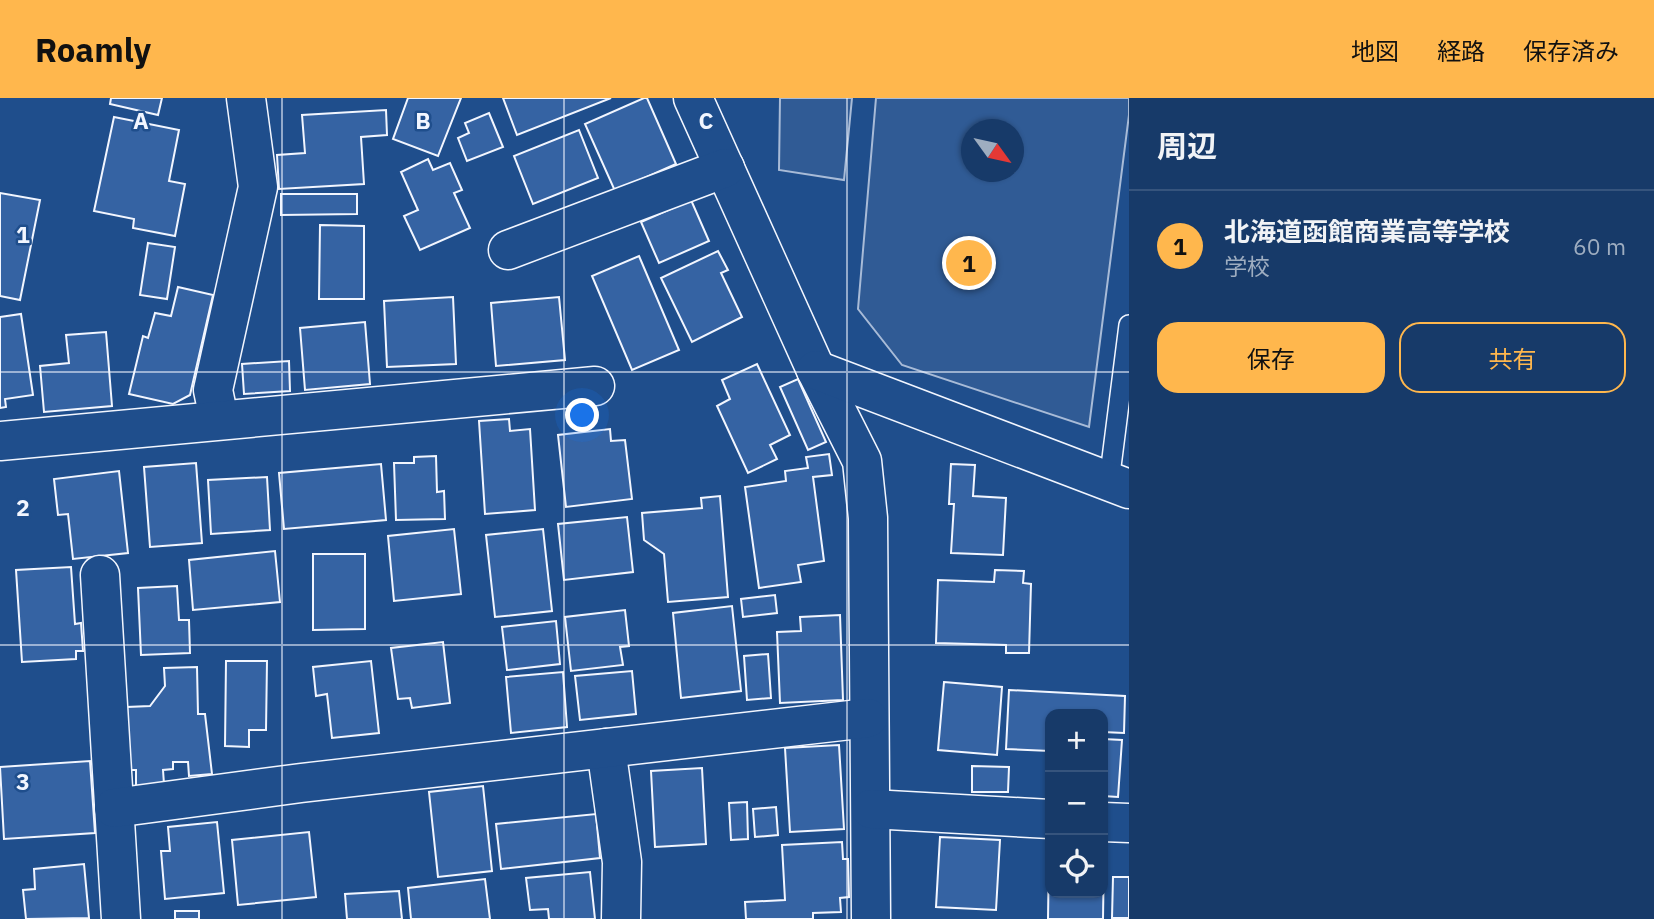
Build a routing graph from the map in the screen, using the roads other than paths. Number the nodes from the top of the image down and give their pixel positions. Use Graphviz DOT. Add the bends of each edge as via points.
graph roads {
  1 [pos="246,98"];
  2 [pos="693,98"];
  3 [pos="725,168"];
  4 [pos="508,250"];
  5 [pos="1129,325"];
  6 [pos="816,370"];
  7 [pos="595,386"];
  8 [pos="219,419"];
  9 [pos="0,441"];
  10 [pos="1119,485"];
  11 [pos="100,575"];
  12 [pos="868,718"];
  13 [pos="607,748"];
  14 [pos="114,808"];
  15 [pos="871,809"];
  16 [pos="1045,819"];
  17 [pos="1108,822"];
  18 [pos="1129,823"];
  19 [pos="121,919"];
  20 [pos="621,919"];
  21 [pos="871,919"];
  1 -- 8 [label="street" via="258,187 213,390"];
  2 -- 3 [label="street"];
  3 -- 4 [label="street"];
  3 -- 6 [label="street"];
  5 -- 10 [label="lane"];
  6 -- 10 [label="street"];
  6 -- 12 [label="street" via="862,460 869,518"];
  7 -- 8 [label="street"];
  8 -- 9 [label="street"];
  11 -- 14 [label="street"];
  12 -- 13 [label="street"];
  12 -- 15 [label="street"];
  13 -- 14 [label="street"];
  13 -- 20 [label="street" via="622,862"];
  14 -- 19 [label="street"];
  15 -- 16 [label="street"];
  15 -- 21 [label="street"];
  17 -- 18 [label="street"];
}
